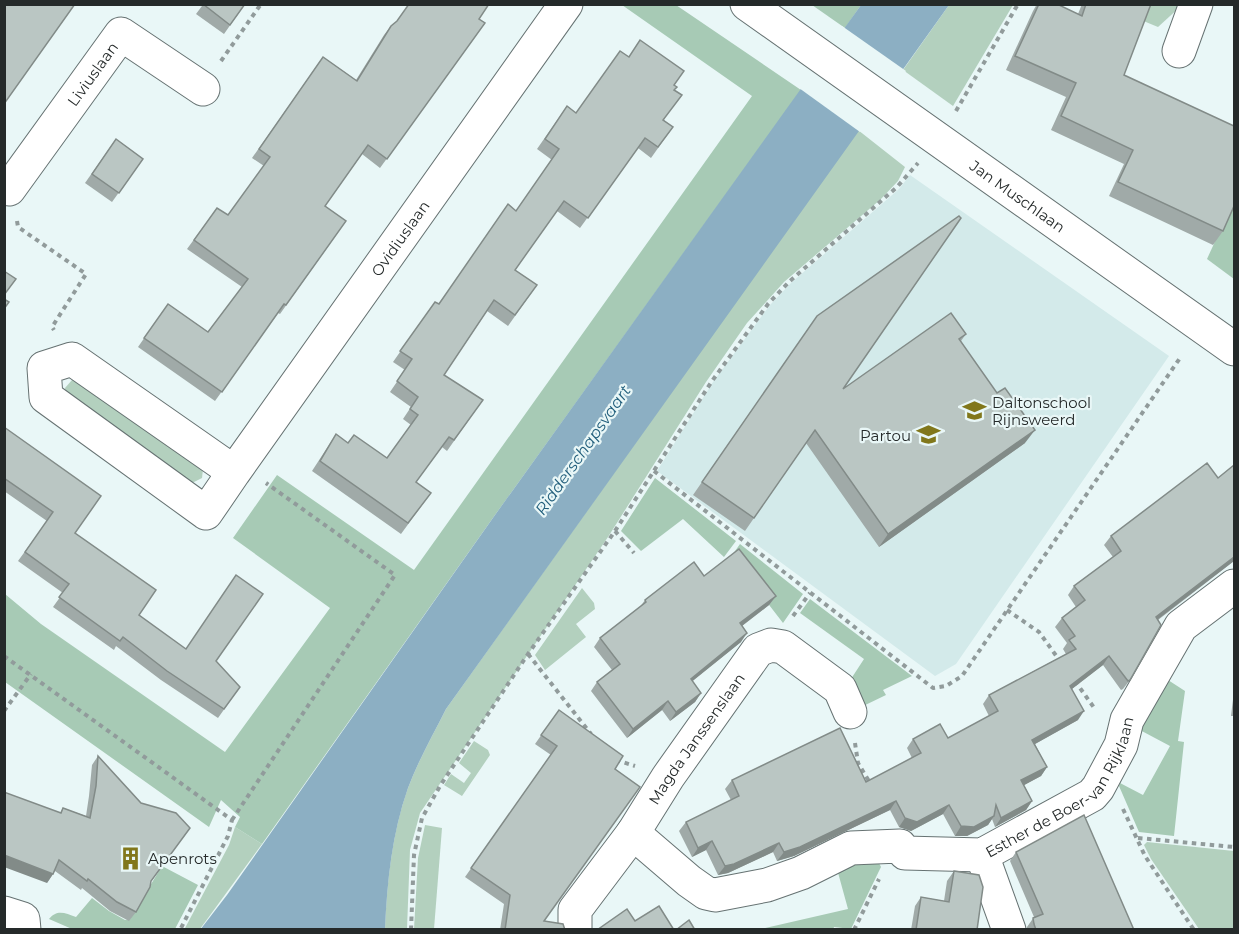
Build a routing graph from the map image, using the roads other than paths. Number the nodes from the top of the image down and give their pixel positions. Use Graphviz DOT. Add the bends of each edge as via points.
graph roads {
  1 [pos="566,4"];
  2 [pos="747,4"];
  3 [pos="1196,4"];
  4 [pos="1179,51"];
  5 [pos="203,89"];
  6 [pos="4,186"];
  7 [pos="1234,349"];
  8 [pos="248,475"];
  9 [pos="1234,586"];
  10 [pos="850,712"];
  11 [pos="633,832"];
  12 [pos="982,855"];
  13 [pos="4,913"];
  14 [pos="24,930"];
  15 [pos="575,930"];
  16 [pos="1009,930"];
  1 -- 8 [label="street, Ovidiuslaan"];
  2 -- 7 [label="street, Jan Muschlaan"];
  3 -- 4 [label="street"];
  5 -- 6 [label="street, Liviuslaan" via="121,34 9,189"];
  8 -- 8 [label="street, Ovidiuslaan" via="72,359 44,368 46,397 206,513"];
  9 -- 12 [label="street, Esther de Boer-van Rijklaan" via="1181,626 1127,720 1121,745 1092,795"];
  10 -- 11 [label="street, Magda Janssenslaan" via="840,689 783,647 771,645 758,650"];
  11 -- 12 [label="street, Esther de Boer-van Rijklaan" via="689,881 715,895 767,885 851,848 900,846 905,853"];
  11 -- 15 [label="street, Magda Janssenslaan" via="575,910"];
  12 -- 16 [label="street"];
  13 -- 14 [label="street" via="23,919"];
}
